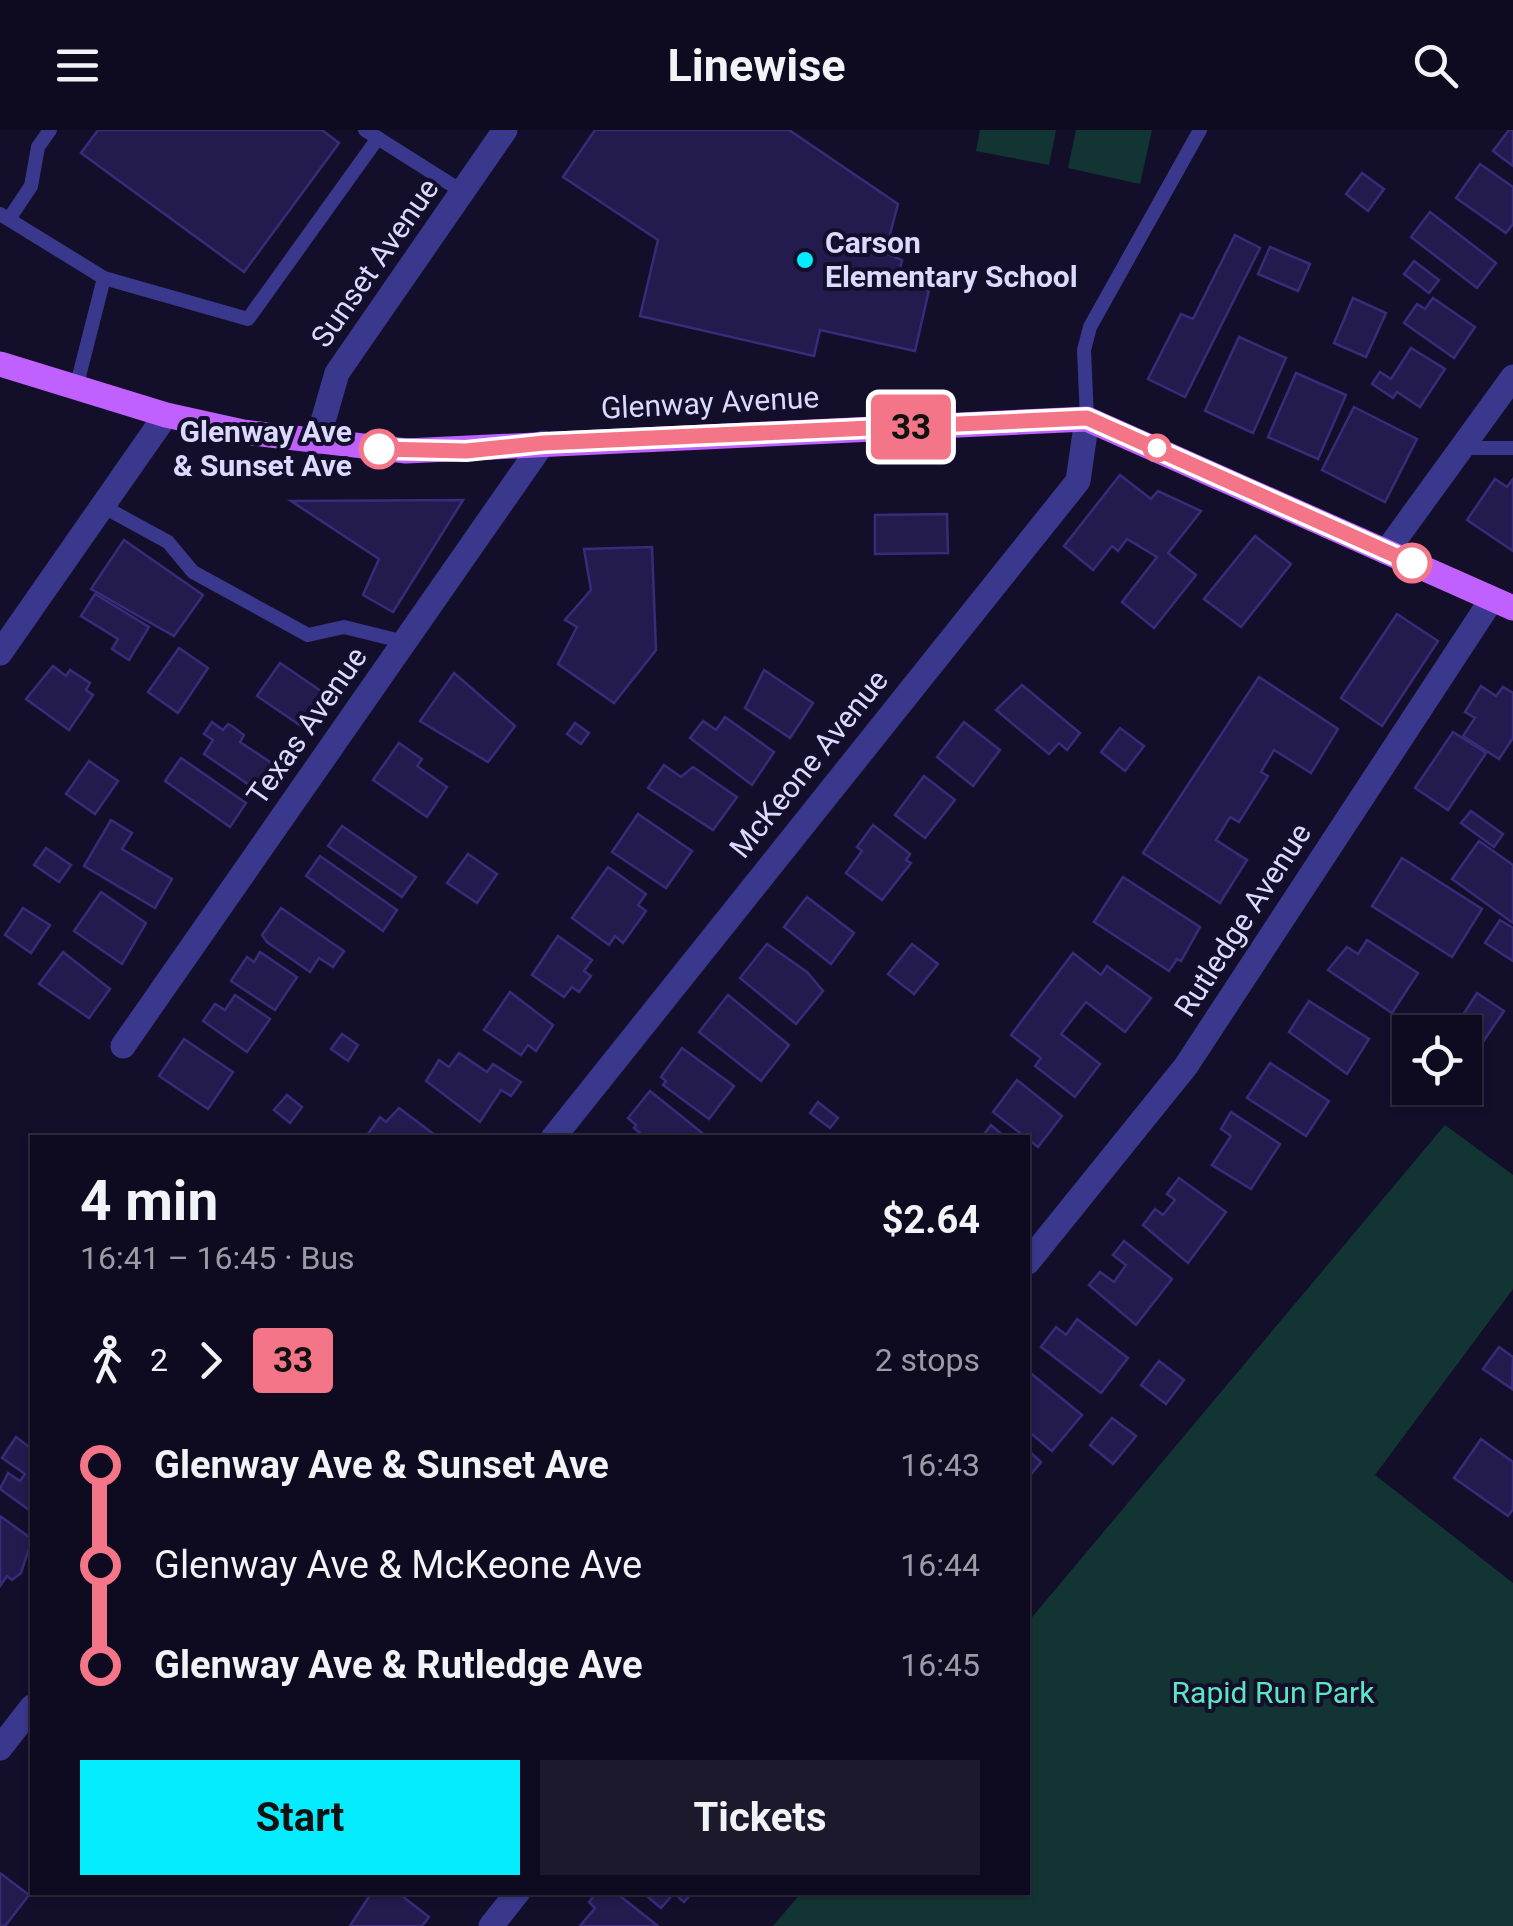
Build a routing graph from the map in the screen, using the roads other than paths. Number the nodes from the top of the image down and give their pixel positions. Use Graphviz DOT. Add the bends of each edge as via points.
graph roads {
  1 [pos="50,130"];
  2 [pos="505,130"];
  3 [pos="1200,130"];
  4 [pos="372,134"];
  5 [pos="463,192"];
  6 [pos="5,216"];
  7 [pos="104,278"];
  8 [pos="0,364"];
  9 [pos="1513,376"];
  10 [pos="76,388"];
  11 [pos="166,415"];
  12 [pos="1087,418"];
  13 [pos="317,442"];
  14 [pos="544,443"];
  15 [pos="1462,448"];
  16 [pos="1513,448"];
  17 [pos="104,507"];
  18 [pos="1386,552"];
  19 [pos="1503,603"];
  20 [pos="405,642"];
  21 [pos="0,653"];
  22 [pos="124,1046"];
  23 [pos="556,1135"];
  24 [pos="1030,1260"];
  25 [pos="30,1710"];
  26 [pos="0,1748"];
  27 [pos="516,1895"];
  28 [pos="490,1926"];
  1 -- 6 [label="lane" via="38,147 31,186"];
  2 -- 5 [label="street, Sunset Avenue"];
  3 -- 12 [label="lane" via="1090,327 1084,350"];
  4 -- 5 [label="lane"];
  4 -- 7 [label="lane" via="248,319"];
  5 -- 13 [label="street, Sunset Avenue" via="337,373"];
  6 -- 7 [label="lane"];
  7 -- 10 [label="lane"];
  8 -- 10 [label="main road, Glenway Avenue"];
  9 -- 15 [label="street"];
  10 -- 11 [label="main road, Glenway Avenue"];
  11 -- 13 [label="main road, Glenway Avenue"];
  11 -- 17 [label="street"];
  12 -- 14 [label="main road, Glenway Avenue"];
  12 -- 18 [label="main road, Glenway Avenue"];
  12 -- 23 [label="street, McKeone Avenue" via="1078,481"];
  13 -- 14 [label="main road, Glenway Avenue" via="406,451"];
  14 -- 20 [label="street, Texas Avenue"];
  15 -- 16 [label="lane"];
  15 -- 18 [label="street"];
  17 -- 20 [label="lane" via="168,542 193,572 308,635 344,627"];
  17 -- 21 [label="street"];
  18 -- 19 [label="main road, Glenway Avenue"];
  19 -- 24 [label="street, Rutledge Avenue" via="1186,1066"];
  20 -- 22 [label="street, Texas Avenue"];
  25 -- 26 [label="street"];
  27 -- 28 [label="street"];
}
